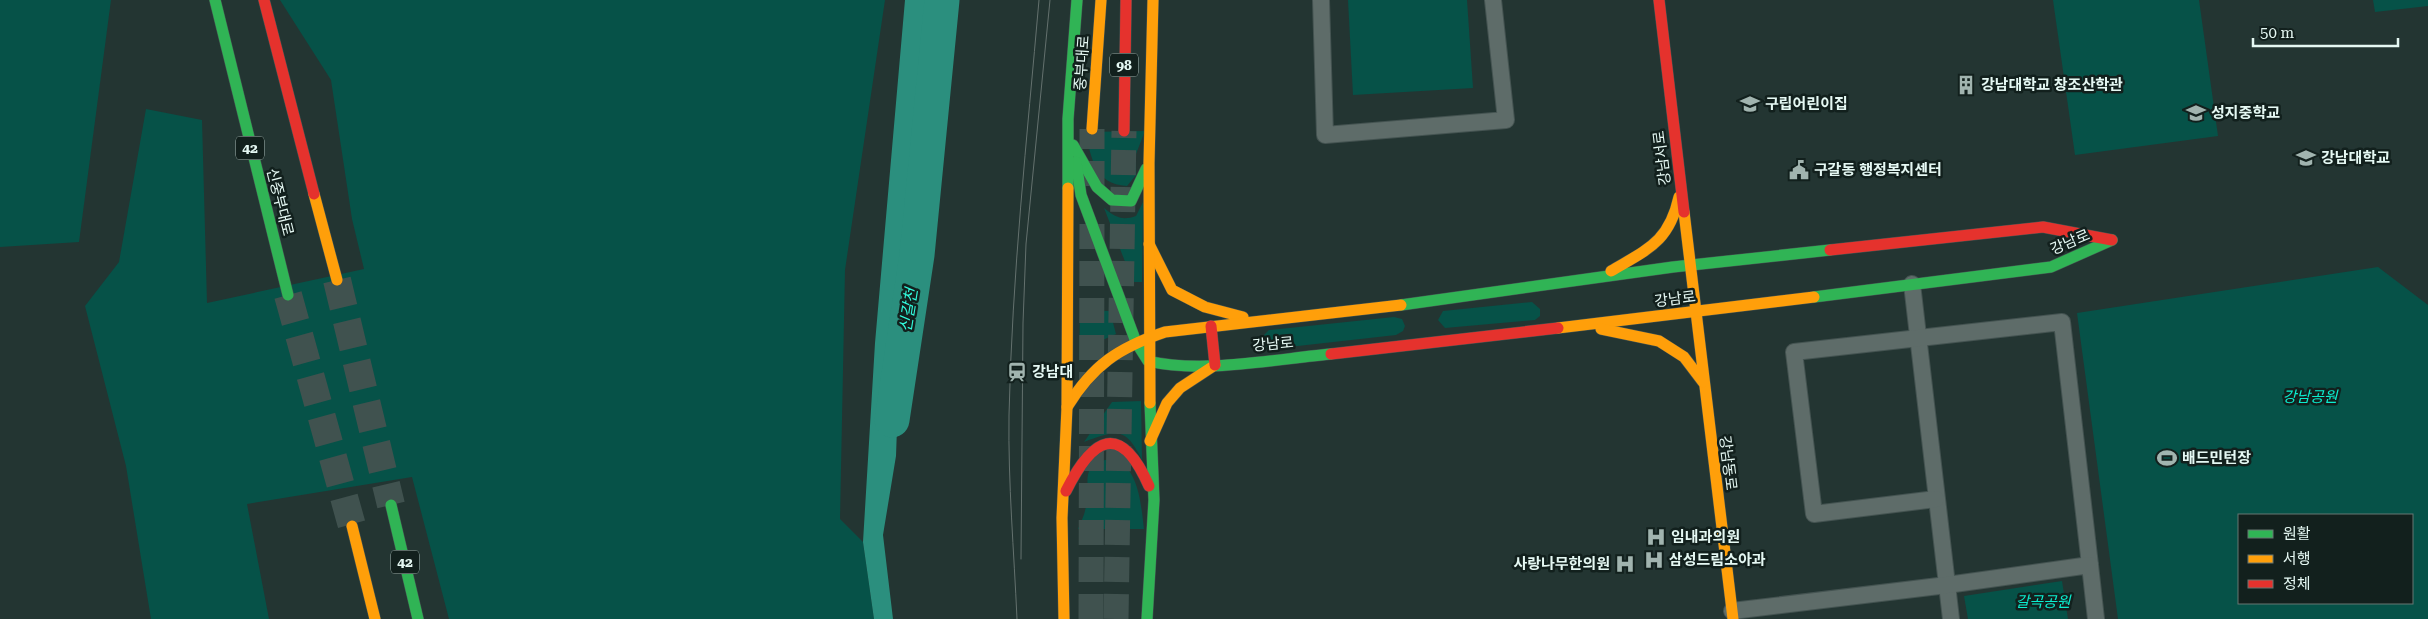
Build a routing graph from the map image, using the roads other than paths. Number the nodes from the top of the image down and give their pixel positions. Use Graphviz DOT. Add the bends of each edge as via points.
graph roads {
  1 [pos="215,0"];
  2 [pos="264,0"];
  3 [pos="1077,0"];
  4 [pos="1101,0"];
  5 [pos="1126,0"];
  6 [pos="1153,0"];
  7 [pos="1321,0"];
  8 [pos="1493,0"];
  9 [pos="1659,0"];
  10 [pos="1162,108"];
  11 [pos="1068,119"];
  12 [pos="1092,129"];
  13 [pos="1124,131"];
  14 [pos="1073,145"];
  15 [pos="1149,163"];
  16 [pos="1681,191"];
  17 [pos="1149,244"];
  18 [pos="1691,265"];
  19 [pos="1603,276"];
  20 [pos="337,280"];
  21 [pos="1912,284"];
  22 [pos="288,295"];
  23 [pos="1696,312"];
  24 [pos="1258,320"];
  25 [pos="1583,325"];
  26 [pos="1211,326"];
  27 [pos="1149,337"];
  28 [pos="1917,338"];
  29 [pos="1136,342"];
  30 [pos="1148,361"];
  31 [pos="1215,365"];
  32 [pos="1703,383"];
  33 [pos="1067,408"];
  34 [pos="1150,441"];
  35 [pos="1064,495"];
  36 [pos="1936,499"];
  37 [pos="1154,500"];
  38 [pos="391,505"];
  39 [pos="352,526"];
  40 [pos="2090,565"];
  41 [pos="1947,586"];
  42 [pos="1732,615"];
  43 [pos="375,619"];
  44 [pos="418,619"];
  45 [pos="1064,619"];
  46 [pos="1147,619"];
  47 [pos="1951,619"];
  48 [pos="2096,619"];
  1 -- 22 [label="main road, 신중부대로 / 42"];
  2 -- 20 [label="main road"];
  3 -- 11 [label="main road"];
  4 -- 12 [label="main road, 중부대로 / 98"];
  5 -- 13 [label="main road, 98"];
  6 -- 15 [label="main road"];
  7 -- 8 [label="street" via="1325,135 1506,120"];
  9 -- 16 [label="main road, 강남서로"];
  10 -- 15 [label="main road" via="1161,137"];
  11 -- 14 [label="main road"];
  11 -- 33 [label="main road"];
  14 -- 15 [label="main road" via="1097,187 1112,200 1131,201"];
  14 -- 29 [label="main road" via="1081,195"];
  15 -- 17 [label="main road"];
  16 -- 18 [label="main road, 강남서로"];
  16 -- 19 [label="main road" via="1672,222 1664,235 1648,249"];
  17 -- 24 [label="main road" via="1172,290 1205,308"];
  17 -- 27 [label="main road"];
  18 -- 19 [label="main road, 강남로"];
  18 -- 21 [label="main road, 강남로" via="2043,227 2112,240 2051,266"];
  18 -- 23 [label="main road, 강남서로"];
  19 -- 24 [label="main road, 강남로" via="1419,303"];
  21 -- 23 [label="main road, 강남로"];
  21 -- 28 [label="street"];
  23 -- 25 [label="main road, 강남로"];
  23 -- 32 [label="main road, 강남동로"];
  24 -- 26 [label="main road, 강남로"];
  25 -- 31 [label="main road, 강남로" via="1424,345"];
  25 -- 32 [label="main road" via="1659,341 1684,357"];
  26 -- 27 [label="main road, 강남로"];
  26 -- 31 [label="main road"];
  27 -- 29 [label="main road, 강남로"];
  27 -- 30 [label="main road"];
  28 -- 36 [label="street"];
  28 -- 36 [label="street" via="1794,352 1795,362 1814,514"];
  28 -- 40 [label="street" via="2062,322"];
  29 -- 30 [label="main road"];
  29 -- 33 [label="main road, 강남로" via="1102,360 1081,384"];
  30 -- 31 [label="main road, 강남로" via="1165,365"];
  30 -- 34 [label="main road"];
  31 -- 34 [label="main road" via="1180,388 1167,403"];
  32 -- 42 [label="main road, 강남동로"];
  33 -- 35 [label="main road"];
  34 -- 37 [label="main road"];
  35 -- 37 [label="main road" via="1088,453 1111,443 1123,446 1135,458"];
  35 -- 45 [label="main road"];
  36 -- 41 [label="street"];
  37 -- 46 [label="main road"];
  38 -- 44 [label="main road, 42"];
  39 -- 43 [label="main road"];
  40 -- 41 [label="street"];
  40 -- 48 [label="street"];
  41 -- 42 [label="street"];
  41 -- 47 [label="street"];
}
